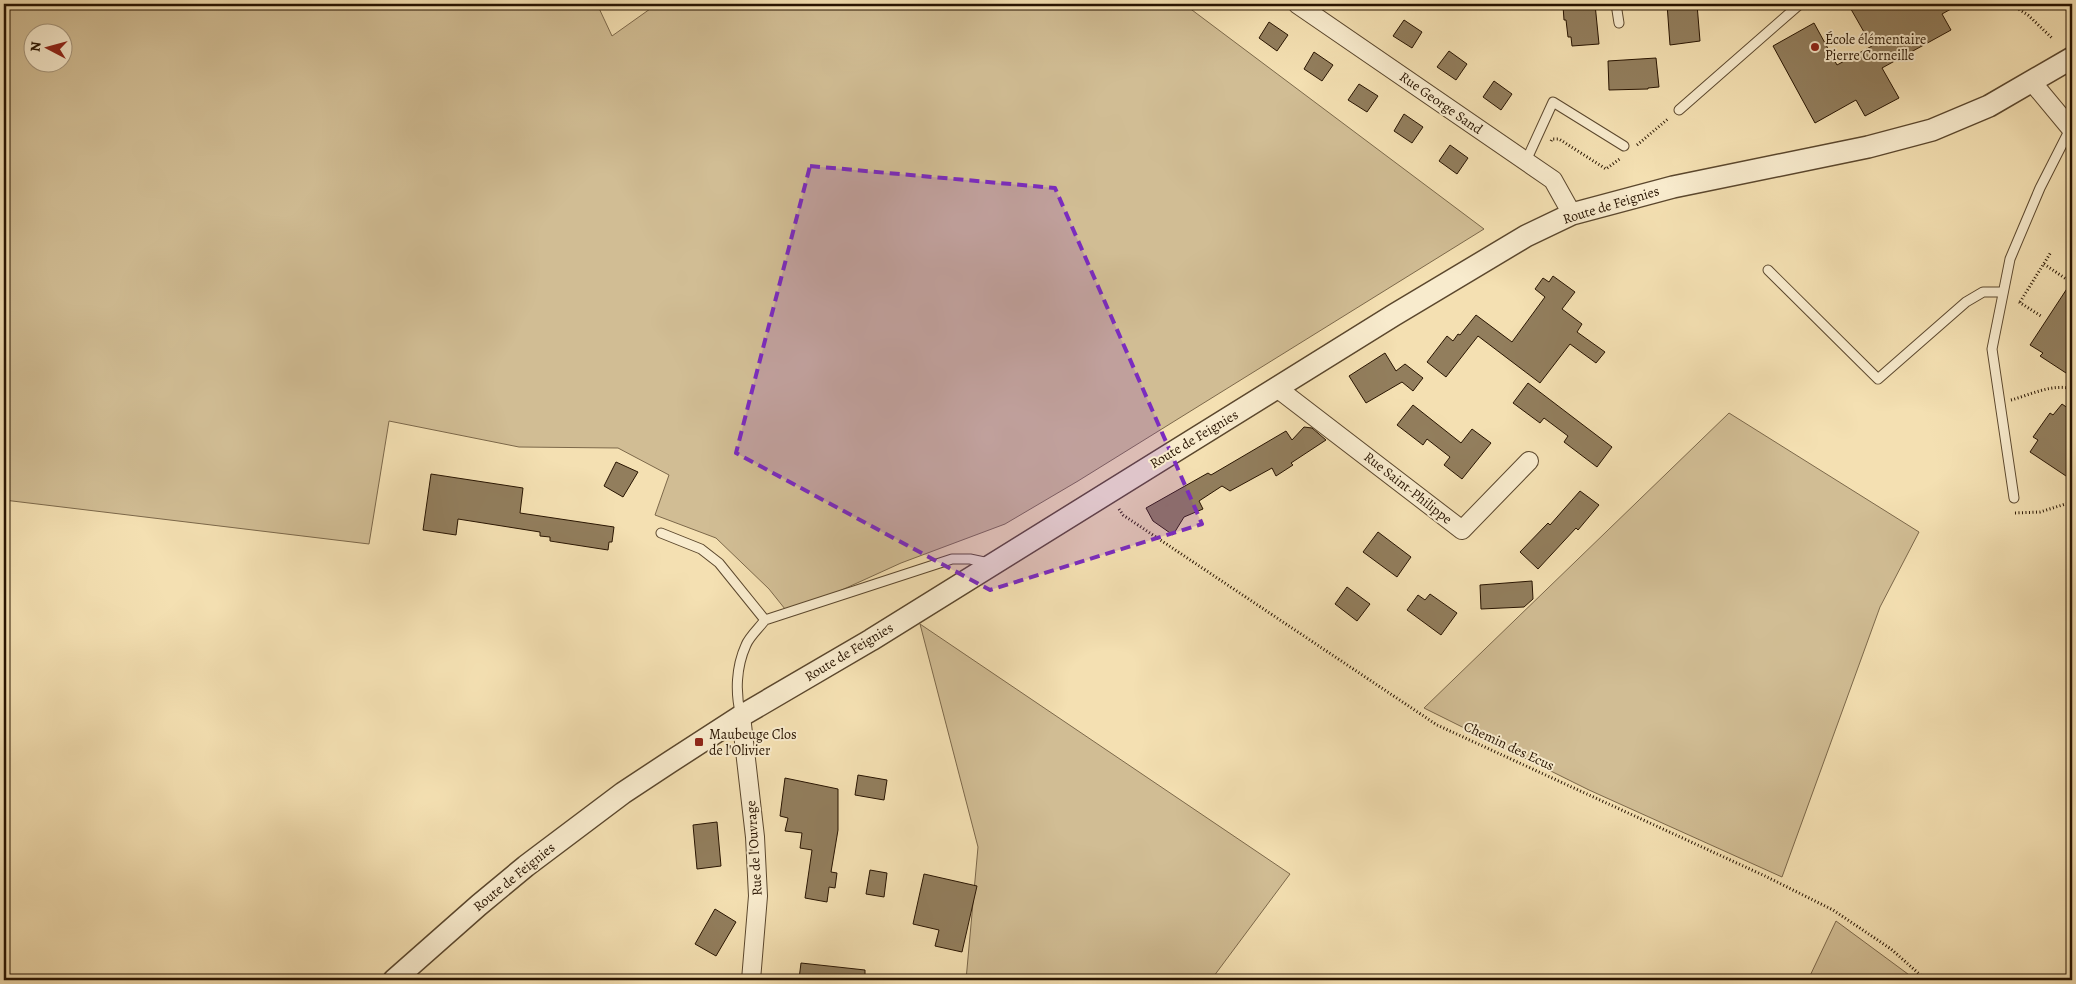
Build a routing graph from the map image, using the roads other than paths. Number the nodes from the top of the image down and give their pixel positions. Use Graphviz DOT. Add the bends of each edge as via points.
graph roads {
  1 [pos="1297,4"];
  2 [pos="1616,4"];
  3 [pos="1800,4"];
  4 [pos="1618,23"];
  5 [pos="2072,58"];
  6 [pos="2032,82"];
  7 [pos="1679,110"];
  8 [pos="2071,130"];
  9 [pos="1627,148"];
  10 [pos="1528,163"];
  11 [pos="1572,214"];
  12 [pos="1768,270"];
  13 [pos="2003,292"];
  14 [pos="1277,388"];
  15 [pos="1528,461"];
  16 [pos="2014,498"];
  17 [pos="661,533"];
  18 [pos="992,564"];
  19 [pos="765,620"];
  20 [pos="741,716"];
  21 [pos="394,980"];
  22 [pos="751,980"];
  1 -- 10 [label="street, Rue George Sand"];
  2 -- 4 [label="lane"];
  3 -- 7 [label="lane"];
  5 -- 6 [label="street, Route de Feignies"];
  6 -- 8 [label="street"];
  6 -- 11 [label="street, Route de Feignies" via="1989,106 1932,130 1868,147 1673,187"];
  8 -- 13 [label="lane" via="2040,188 2010,259"];
  9 -- 10 [label="lane" via="1553,102"];
  10 -- 11 [label="street, Rue George Sand" via="1553,180"];
  11 -- 14 [label="street, Route de Feignies" via="1526,236"];
  12 -- 13 [label="lane" via="1878,380 1966,302 1982,292"];
  13 -- 16 [label="lane" via="1992,349"];
  14 -- 15 [label="street, Rue Saint-Philippe" via="1462,530"];
  14 -- 18 [label="street, Route de Feignies"];
  17 -- 19 [label="lane" via="701,550 719,563"];
  18 -- 19 [label="lane" via="952,559"];
  18 -- 20 [label="street, Route de Feignies"];
  19 -- 20 [label="lane" via="746,644 738,673"];
  20 -- 21 [label="street, Route de Feignies" via="623,793 572,831 479,905"];
  20 -- 22 [label="street, Rue de l'Ouvrage" via="755,837 758,896"];
}
